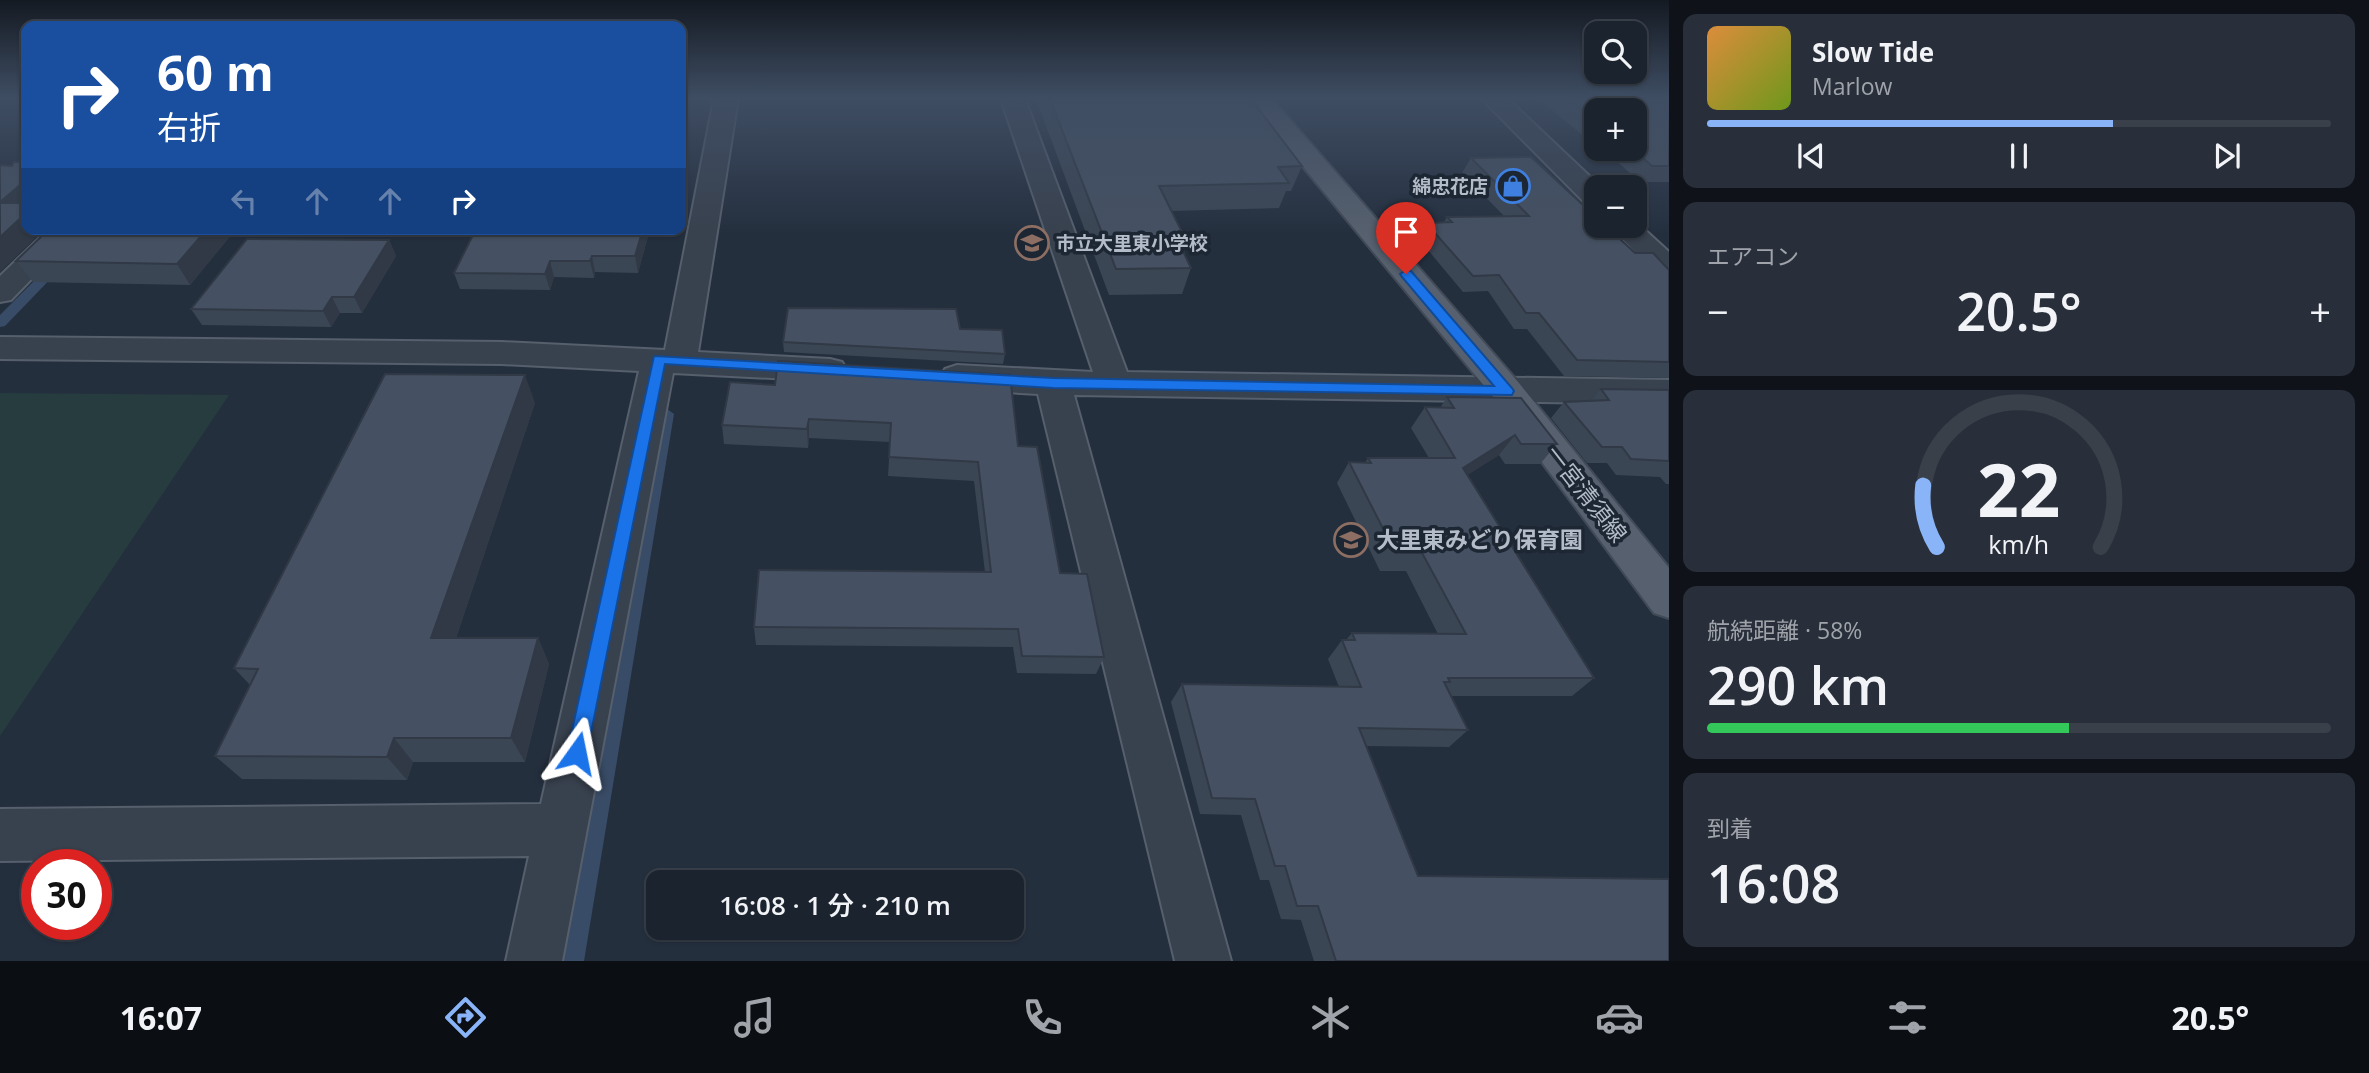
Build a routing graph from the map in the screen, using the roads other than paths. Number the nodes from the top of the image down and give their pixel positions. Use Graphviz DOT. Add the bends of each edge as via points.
graph roads {
  1 [pos="716,144"];
  2 [pos="1029,144"];
  3 [pos="1297,144"];
  4 [pos="1540,144"];
  5 [pos="1584,186"];
  6 [pos="60,235"];
  7 [pos="1637,238"];
  8 [pos="1669,269"];
  9 [pos="0,292"];
  10 [pos="0,348"];
  11 [pos="669,360"];
  12 [pos="860,371"];
  13 [pos="929,376"];
  14 [pos="1053,383"];
  15 [pos="1114,384"];
  16 [pos="1507,391"];
  17 [pos="1669,392"];
  18 [pos="1669,600"];
  19 [pos="561,830"];
  20 [pos="4,842"];
  21 [pos="534,961"];
  22 [pos="1203,961"];
  1 -- 11 [label="street"];
  2 -- 15 [label="street"];
  3 -- 16 [label="main road, 一宮清須線"];
  4 -- 5 [label="street"];
  6 -- 9 [label="street"];
  7 -- 8 [label="street"];
  10 -- 11 [label="street" via="502,353"];
  11 -- 12 [label="street"];
  11 -- 19 [label="street"];
  13 -- 14 [label="street"];
  14 -- 15 [label="street"];
  14 -- 22 [label="street"];
  15 -- 16 [label="street"];
  16 -- 17 [label="street"];
  16 -- 18 [label="main road, 一宮清須線"];
  19 -- 20 [label="street"];
  19 -- 21 [label="street"];
}
